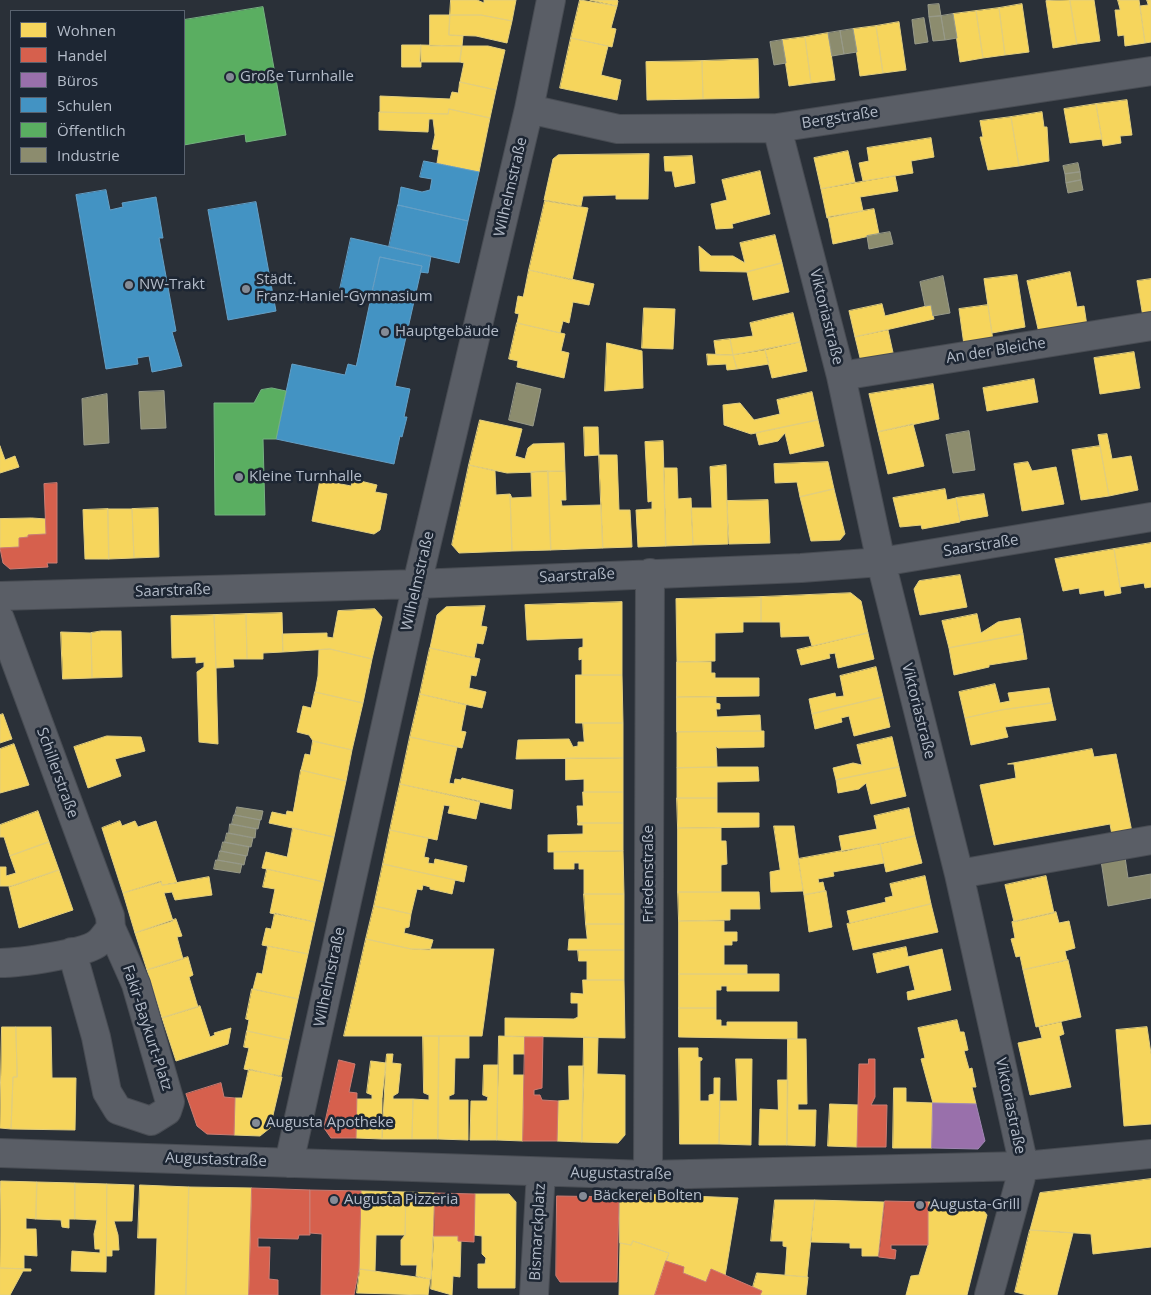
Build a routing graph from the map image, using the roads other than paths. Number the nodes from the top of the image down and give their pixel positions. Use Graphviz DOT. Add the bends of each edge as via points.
graph roads {
  1 [pos="551,0"];
  2 [pos="1151,71"];
  3 [pos="529,110"];
  4 [pos="777,128"];
  5 [pos="1151,326"];
  6 [pos="841,376"];
  7 [pos="1151,517"];
  8 [pos="881,562"];
  9 [pos="650,573"];
  10 [pos="417,584"];
  11 [pos="0,596"];
  12 [pos="0,620"];
  13 [pos="1151,840"];
  14 [pos="959,874"];
  15 [pos="111,928"];
  16 [pos="72,952"];
  17 [pos="0,963"];
  18 [pos="151,1121"];
  19 [pos="0,1153"];
  20 [pos="1151,1154"];
  21 [pos="150,1157"];
  22 [pos="289,1163"];
  23 [pos="1024,1166"];
  24 [pos="542,1172"];
  25 [pos="648,1176"];
  26 [pos="537,1294"];
  27 [pos="989,1295"];
  1 -- 3 [label="street, Wilhelmstraße"];
  2 -- 4 [label="street, Bergstraße"];
  3 -- 4 [label="street, Bergstraße" via="618,129"];
  3 -- 10 [label="street, Wilhelmstraße"];
  4 -- 6 [label="street, Viktoriastraße"];
  5 -- 6 [label="street, An der Bleiche"];
  6 -- 8 [label="street, Viktoriastraße"];
  7 -- 8 [label="street, Saarstraße"];
  8 -- 9 [label="street, Saarstraße"];
  8 -- 14 [label="street, Viktoriastraße"];
  9 -- 10 [label="street, Saarstraße"];
  9 -- 25 [label="street, Friedenstraße"];
  10 -- 11 [label="street, Saarstraße"];
  10 -- 22 [label="street, Wilhelmstraße"];
  12 -- 15 [label="street, Schillerstraße" via="110,916"];
  13 -- 14 [label="street"];
  14 -- 23 [label="street, Viktoriastraße"];
  15 -- 16 [label="street" via="98,944"];
  15 -- 18 [label="street, Fakir-Baykurt-Platz" via="136,984 170,1102 167,1111"];
  16 -- 17 [label="street" via="18,963"];
  16 -- 18 [label="street" via="107,1092 118,1110"];
  18 -- 21 [label="street"];
  19 -- 21 [label="street, Augustastraße"];
  20 -- 23 [label="street, Augustastraße"];
  21 -- 22 [label="street, Augustastraße"];
  22 -- 24 [label="street, Augustastraße"];
  23 -- 25 [label="street, Augustastraße"];
  23 -- 27 [label="street, Viktoriastraße"];
  24 -- 25 [label="street, Augustastraße"];
  24 -- 26 [label="street, Bismarckplatz"];
}
